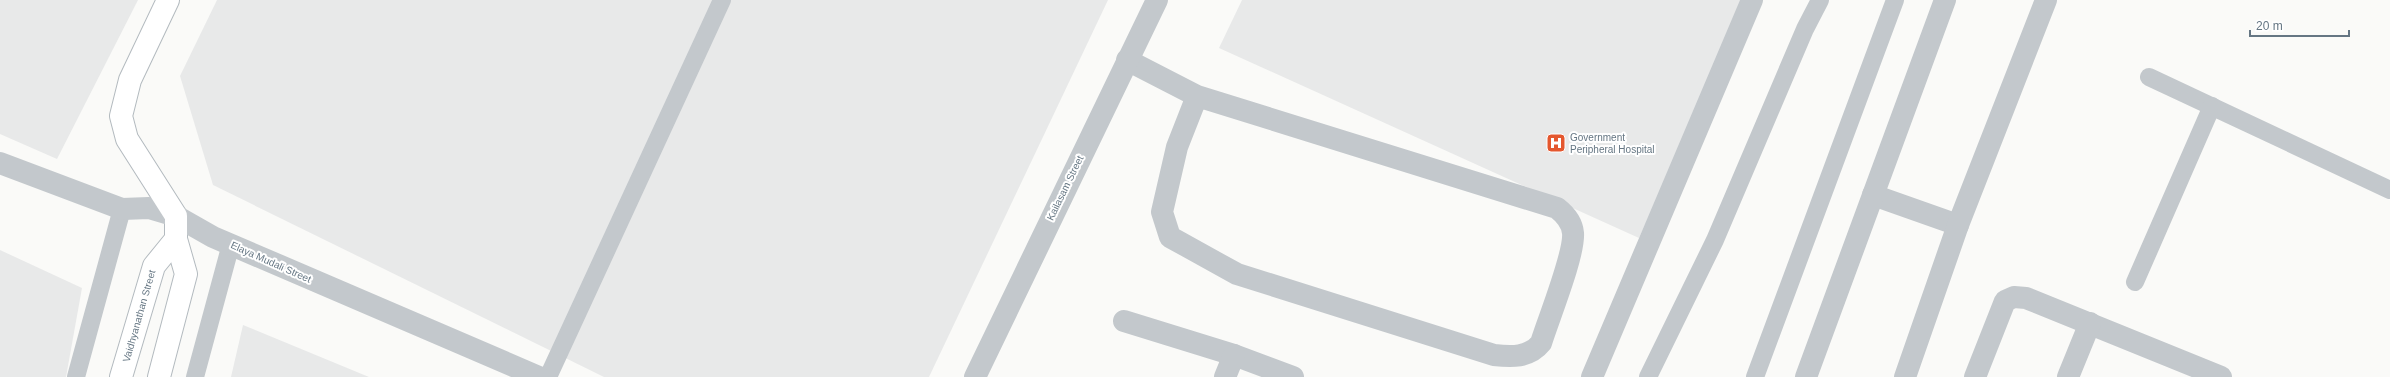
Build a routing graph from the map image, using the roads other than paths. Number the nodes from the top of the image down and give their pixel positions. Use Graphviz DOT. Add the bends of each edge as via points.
graph roads {
  1 [pos="168,0"];
  2 [pos="722,0"];
  3 [pos="1157,0"];
  4 [pos="1752,0"];
  5 [pos="1820,0"];
  6 [pos="1895,0"];
  7 [pos="1945,0"];
  8 [pos="2046,0"];
  9 [pos="1127,60"];
  10 [pos="2149,77"];
  11 [pos="1197,96"];
  12 [pos="2212,106"];
  13 [pos="0,163"];
  14 [pos="2390,190"];
  15 [pos="1873,195"];
  16 [pos="122,209"];
  17 [pos="176,216"];
  18 [pos="1958,225"];
  19 [pos="176,239"];
  20 [pos="231,244"];
  21 [pos="2135,282"];
  22 [pos="1124,321"];
  23 [pos="2090,323"];
  24 [pos="1234,355"];
  25 [pos="2190,371"];
  26 [pos="76,377"];
  27 [pos="121,377"];
  28 [pos="159,377"];
  29 [pos="195,377"];
  30 [pos="539,377"];
  31 [pos="548,377"];
  32 [pos="975,377"];
  33 [pos="1225,377"];
  34 [pos="1293,377"];
  35 [pos="1592,377"];
  36 [pos="1648,377"];
  37 [pos="1755,377"];
  38 [pos="1806,377"];
  39 [pos="1905,377"];
  40 [pos="1975,377"];
  41 [pos="2068,377"];
  42 [pos="2221,377"];
  1 -- 17 [label="main road" via="130,80 121,116 127,139"];
  2 -- 31 [label="lane"];
  3 -- 9 [label="street, Kailasam Street"];
  4 -- 35 [label="street"];
  5 -- 36 [label="lane" via="1805,29 1715,240"];
  6 -- 37 [label="lane"];
  7 -- 15 [label="street"];
  8 -- 18 [label="street"];
  9 -- 11 [label="street"];
  9 -- 32 [label="street, Kailasam Street"];
  10 -- 12 [label="lane"];
  11 -- 11 [label="street" via="1557,208 1567,216 1571,224 1573,245 1541,343 1535,351 1523,355 1494,355 1237,274 1170,237 1162,212 1177,148"];
  12 -- 14 [label="lane"];
  12 -- 21 [label="lane"];
  13 -- 16 [label="street, Elaya Mudali Street"];
  15 -- 18 [label="street"];
  15 -- 38 [label="street"];
  16 -- 17 [label="street, Elaya Mudali Street" via="149,208"];
  16 -- 26 [label="lane"];
  17 -- 19 [label="main road"];
  17 -- 20 [label="street, Elaya Mudali Street"];
  18 -- 39 [label="street"];
  19 -- 27 [label="main road, Vaidhyanathan Street" via="154,266"];
  19 -- 28 [label="main road" via="186,274"];
  20 -- 29 [label="lane"];
  20 -- 30 [label="street, Elaya Mudali Street"];
  22 -- 24 [label="street"];
  23 -- 25 [label="street"];
  23 -- 40 [label="street" via="2026,298 2014,297 2006,301"];
  23 -- 41 [label="street"];
  24 -- 33 [label="street"];
  24 -- 34 [label="street"];
  25 -- 42 [label="street"];
}
